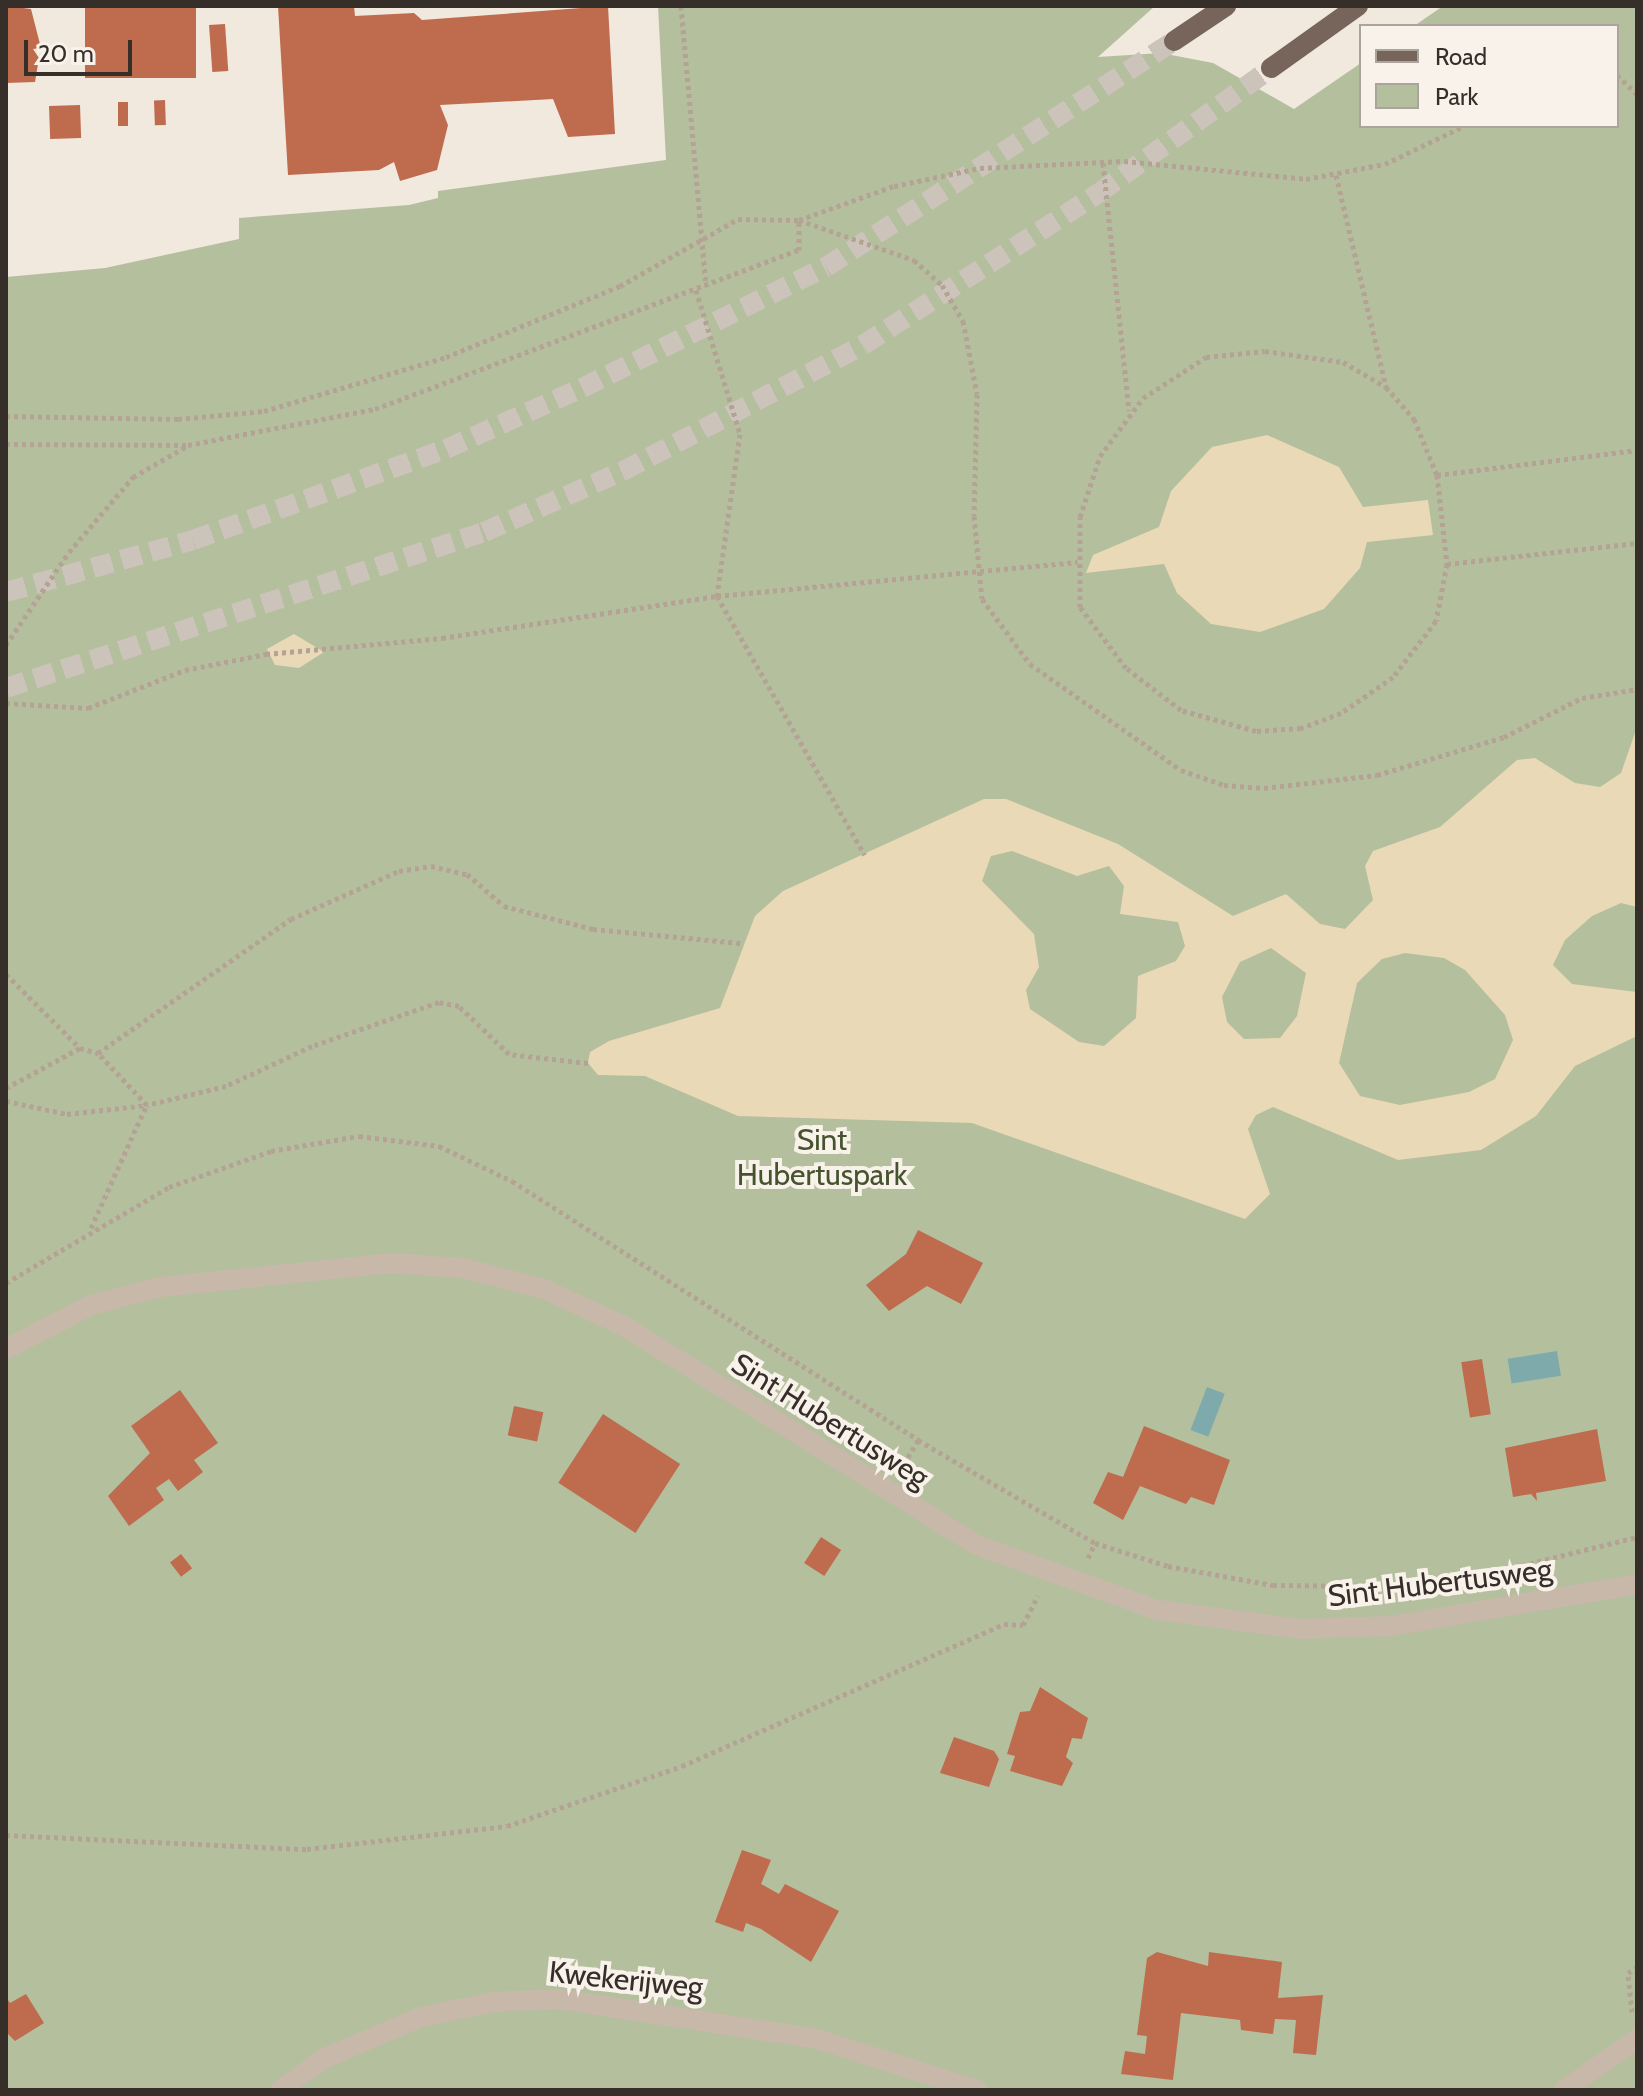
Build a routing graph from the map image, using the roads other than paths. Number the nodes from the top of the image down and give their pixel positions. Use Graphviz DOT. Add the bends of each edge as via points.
graph roads {
  1 [pos="1226,6"];
  2 [pos="1358,6"];
  3 [pos="1174,41"];
  4 [pos="1271,68"];
  5 [pos="6,1349"];
  6 [pos="1637,1584"];
  7 [pos="1636,2040"];
  8 [pos="280,2090"];
  9 [pos="977,2090"];
  10 [pos="1564,2090"];
  1 -- 3 [label="main road"];
  2 -- 4 [label="main road"];
  5 -- 6 [label="street, Sint Hubertusweg" via="91,1305 160,1287 391,1263 463,1268 544,1289 622,1325 887,1494 977,1545 1076,1585 1219,1623 1300,1629 1392,1626"];
  7 -- 10 [label="street"];
  8 -- 9 [label="street, Kwekerijweg" via="325,2058 421,2017 493,2002 559,1999 817,2039"];
}
